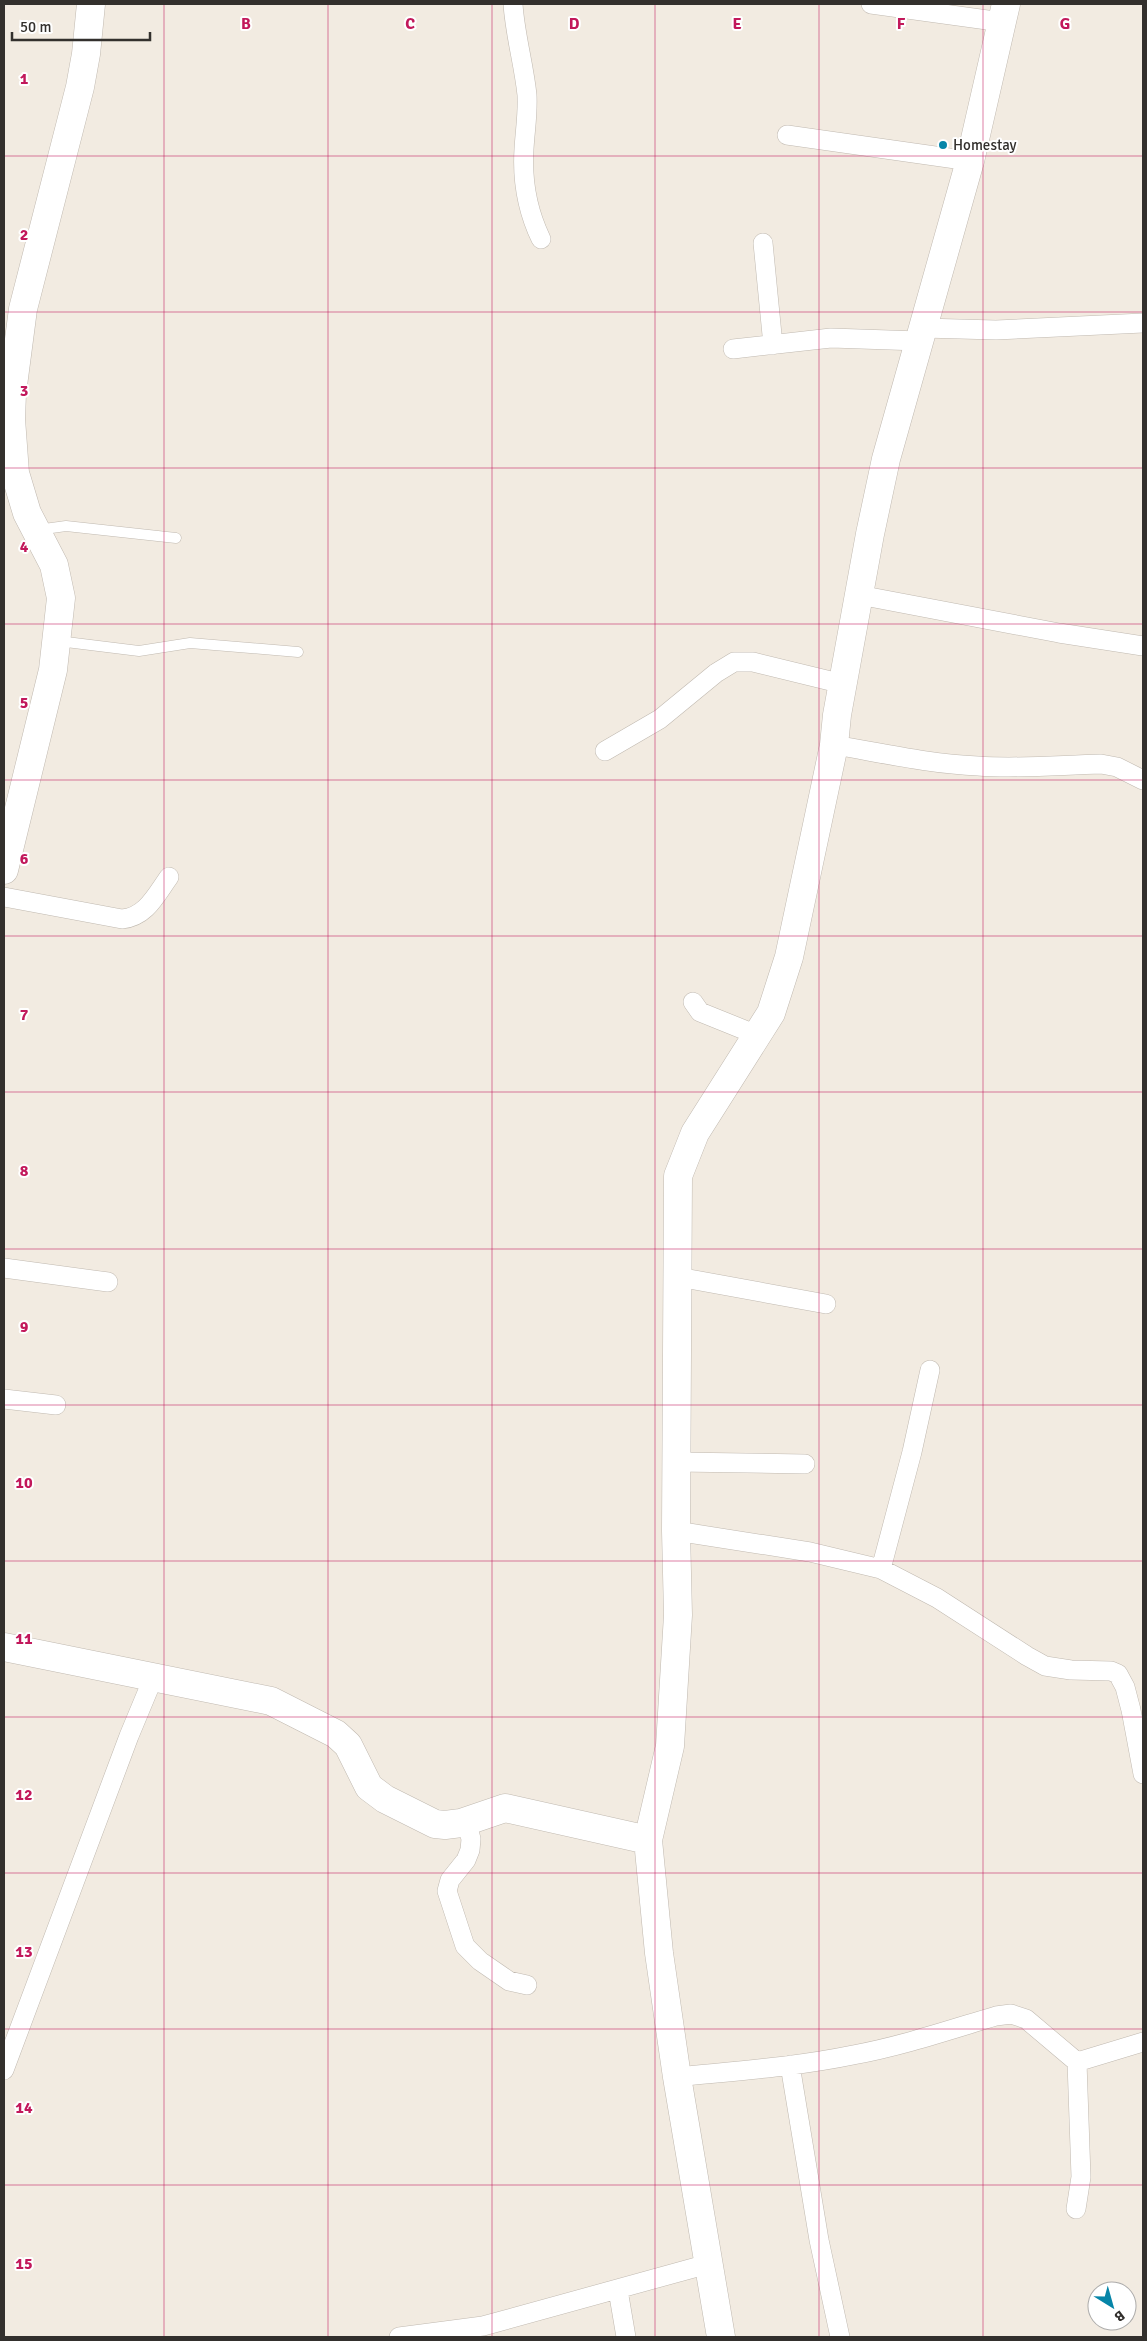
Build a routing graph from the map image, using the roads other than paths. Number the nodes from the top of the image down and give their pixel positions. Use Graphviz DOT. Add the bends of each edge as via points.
graph roads {
  1 [pos="91,4"];
  2 [pos="513,4"];
  3 [pos="870,4"];
  4 [pos="1004,13"];
  5 [pos="787,135"];
  6 [pos="970,161"];
  7 [pos="541,239"];
  8 [pos="763,243"];
  9 [pos="1143,323"];
  10 [pos="921,334"];
  11 [pos="773,345"];
  12 [pos="733,349"];
  13 [pos="36,530"];
  14 [pos="176,538"];
  15 [pos="860,594"];
  16 [pos="57,641"];
  17 [pos="1143,646"];
  18 [pos="298,652"];
  19 [pos="843,684"];
  20 [pos="834,745"];
  21 [pos="605,751"];
  22 [pos="1143,780"];
  23 [pos="4,870"];
  24 [pos="169,877"];
  25 [pos="4,897"];
  26 [pos="693,1002"];
  27 [pos="757,1035"];
  28 [pos="4,1268"];
  29 [pos="678,1277"];
  30 [pos="108,1282"];
  31 [pos="826,1304"];
  32 [pos="930,1370"];
  33 [pos="4,1399"];
  34 [pos="56,1405"];
  35 [pos="676,1462"];
  36 [pos="805,1464"];
  37 [pos="676,1531"];
  38 [pos="881,1569"];
  39 [pos="4,1647"];
  40 [pos="154,1676"];
  41 [pos="1143,1774"];
  42 [pos="456,1823"];
  43 [pos="648,1840"];
  44 [pos="527,1984"];
  45 [pos="1143,2042"];
  46 [pos="1077,2062"];
  47 [pos="790,2065"];
  48 [pos="4,2070"];
  49 [pos="676,2077"];
  50 [pos="1076,2209"];
  51 [pos="708,2264"];
  52 [pos="618,2290"];
  53 [pos="399,2337"];
  54 [pos="626,2337"];
  55 [pos="721,2337"];
  56 [pos="840,2337"];
  1 -- 13 [label="street" via="80,87 23,309 12,393 15,473"];
  2 -- 7 [label="street" via="527,96 525,181 532,220"];
  3 -- 4 [label="street"];
  4 -- 6 [label="street"];
  5 -- 6 [label="street"];
  6 -- 10 [label="street"];
  8 -- 11 [label="street"];
  9 -- 10 [label="street"];
  10 -- 11 [label="street" via="831,338"];
  10 -- 15 [label="street" via="886,459"];
  11 -- 12 [label="street"];
  13 -- 14 [label="lane" via="66,526"];
  13 -- 16 [label="street" via="59,582 61,598"];
  15 -- 17 [label="street"];
  15 -- 19 [label="street"];
  16 -- 18 [label="lane" via="139,651 190,643"];
  16 -- 23 [label="street" via="51,679"];
  19 -- 20 [label="street"];
  19 -- 21 [label="street" via="753,662 734,662 660,719"];
  20 -- 22 [label="street" via="942,763 1002,768 1101,764 1116,767"];
  20 -- 27 [label="street" via="790,958 771,1013"];
  24 -- 25 [label="street" via="146,908 136,916 122,919"];
  26 -- 27 [label="street" via="700,1012"];
  27 -- 29 [label="street" via="695,1133 678,1176"];
  28 -- 30 [label="street"];
  29 -- 31 [label="street"];
  29 -- 35 [label="street"];
  32 -- 38 [label="street"];
  33 -- 34 [label="street"];
  35 -- 36 [label="street"];
  35 -- 37 [label="street"];
  37 -- 38 [label="street" via="810,1552"];
  37 -- 43 [label="street" via="678,1616 670,1746"];
  38 -- 41 [label="street" via="937,1598 1045,1666 1118,1674 1127,1694"];
  39 -- 40 [label="street"];
  40 -- 42 [label="street" via="271,1701 336,1734 348,1745 369,1787 385,1800 435,1824"];
  40 -- 48 [label="street"];
  42 -- 43 [label="street" via="505,1808"];
  42 -- 44 [label="street" via="470,1839 470,1850 450,1880 447,1891 465,1946 509,1981"];
  43 -- 49 [label="street"];
  45 -- 46 [label="street"];
  46 -- 47 [label="street" via="1026,2019 1011,2014 872,2051"];
  46 -- 50 [label="street" via="1081,2177"];
  47 -- 49 [label="street"];
  47 -- 56 [label="street" via="824,2265"];
  49 -- 51 [label="street"];
  51 -- 52 [label="street"];
  51 -- 55 [label="street"];
  52 -- 53 [label="street" via="483,2326"];
  52 -- 54 [label="street"];
}
